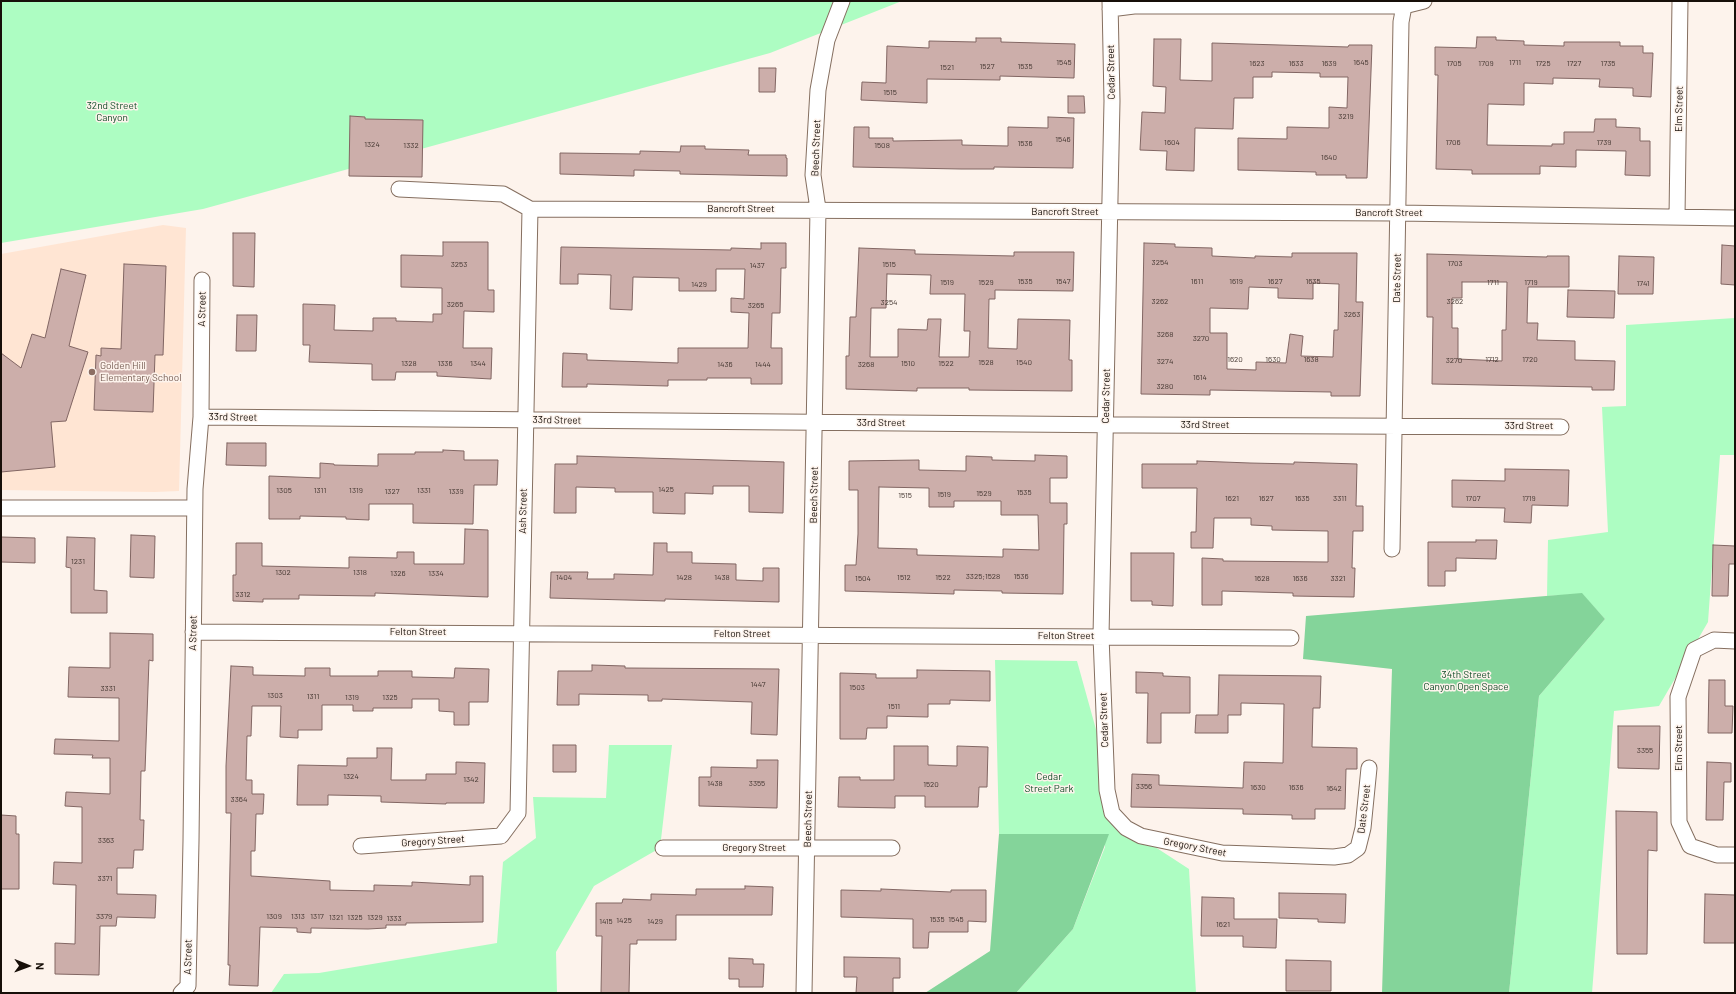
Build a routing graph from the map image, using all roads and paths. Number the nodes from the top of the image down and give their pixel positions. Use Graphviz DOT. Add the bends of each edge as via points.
graph roads {
  1 [pos="842,1"];
  2 [pos="1424,1"];
  3 [pos="1680,1"];
  4 [pos="1110,5"];
  5 [pos="1404,6"];
  6 [pos="399,189"];
  7 [pos="530,209"];
  8 [pos="818,209"];
  9 [pos="1110,212"];
  10 [pos="1397,213"];
  11 [pos="1677,217"];
  12 [pos="1735,218"];
  13 [pos="202,280"];
  14 [pos="201,417"];
  15 [pos="525,420"];
  16 [pos="815,423"];
  17 [pos="1106,425"];
  18 [pos="1393,425"];
  19 [pos="1561,427"];
  20 [pos="1,508"];
  21 [pos="194,508"];
  22 [pos="1392,549"];
  23 [pos="193,632"];
  24 [pos="521,633"];
  25 [pos="811,635"];
  26 [pos="1101,636"];
  27 [pos="1290,638"];
  28 [pos="1735,640"];
  29 [pos="1369,768"];
  30 [pos="1107,790"];
  31 [pos="518,813"];
  32 [pos="361,846"];
  33 [pos="663,848"];
  34 [pos="808,848"];
  35 [pos="892,848"];
  36 [pos="1735,855"];
  37 [pos="1334,857"];
  38 [pos="184,990"];
  39 [pos="804,993"];
  1 -- 8 [label="street, Beech Street" via="828,40 818,90 814,175"];
  2 -- 5 [label="street"];
  3 -- 11 [label="street, Elm Street"];
  4 -- 5 [label="street"];
  4 -- 9 [label="street, Cedar Street"];
  5 -- 10 [label="street, Date Street" via="1401,22"];
  6 -- 7 [label="street, Bancroft Street" via="503,194"];
  7 -- 8 [label="street, Bancroft Street"];
  7 -- 15 [label="street, Ash Street"];
  8 -- 9 [label="street, Bancroft Street"];
  8 -- 16 [label="street, Beech Street"];
  9 -- 10 [label="street, Bancroft Street"];
  9 -- 17 [label="street, Cedar Street"];
  10 -- 11 [label="street, Bancroft Street"];
  10 -- 18 [label="street, Date Street"];
  11 -- 12 [label="street, Bancroft Street"];
  13 -- 14 [label="street, A Street"];
  14 -- 15 [label="street, 33rd Street"];
  14 -- 21 [label="street, A Street"];
  15 -- 16 [label="street, 33rd Street"];
  15 -- 24 [label="street, Ash Street"];
  16 -- 17 [label="street, 33rd Street"];
  16 -- 25 [label="street, Beech Street"];
  17 -- 18 [label="street, 33rd Street"];
  17 -- 26 [label="street, Cedar Street"];
  18 -- 19 [label="street, 33rd Street"];
  18 -- 22 [label="street, Date Street"];
  20 -- 21 [label="street"];
  21 -- 23 [label="street, A Street"];
  23 -- 24 [label="street, Felton Street"];
  23 -- 38 [label="street, A Street"];
  24 -- 25 [label="street, Felton Street"];
  24 -- 31 [label="street, Ash Street"];
  25 -- 26 [label="street, Felton Street"];
  25 -- 34 [label="street, Beech Street"];
  26 -- 27 [label="street, Felton Street"];
  26 -- 30 [label="street, Cedar Street"];
  28 -- 36 [label="street, Elm Street" via="1714,640 1694,650 1678,697 1679,822 1690,846 1717,854"];
  29 -- 37 [label="street, Date Street" via="1363,828 1358,848 1348,855"];
  30 -- 37 [label="street, Gregory Street" via="1112,813 1126,828 1141,836 1222,853"];
  31 -- 32 [label="street, Gregory Street" via="501,836"];
  33 -- 34 [label="street, Gregory Street"];
  34 -- 35 [label="street, Gregory Street"];
  34 -- 39 [label="street, Beech Street"];
}
